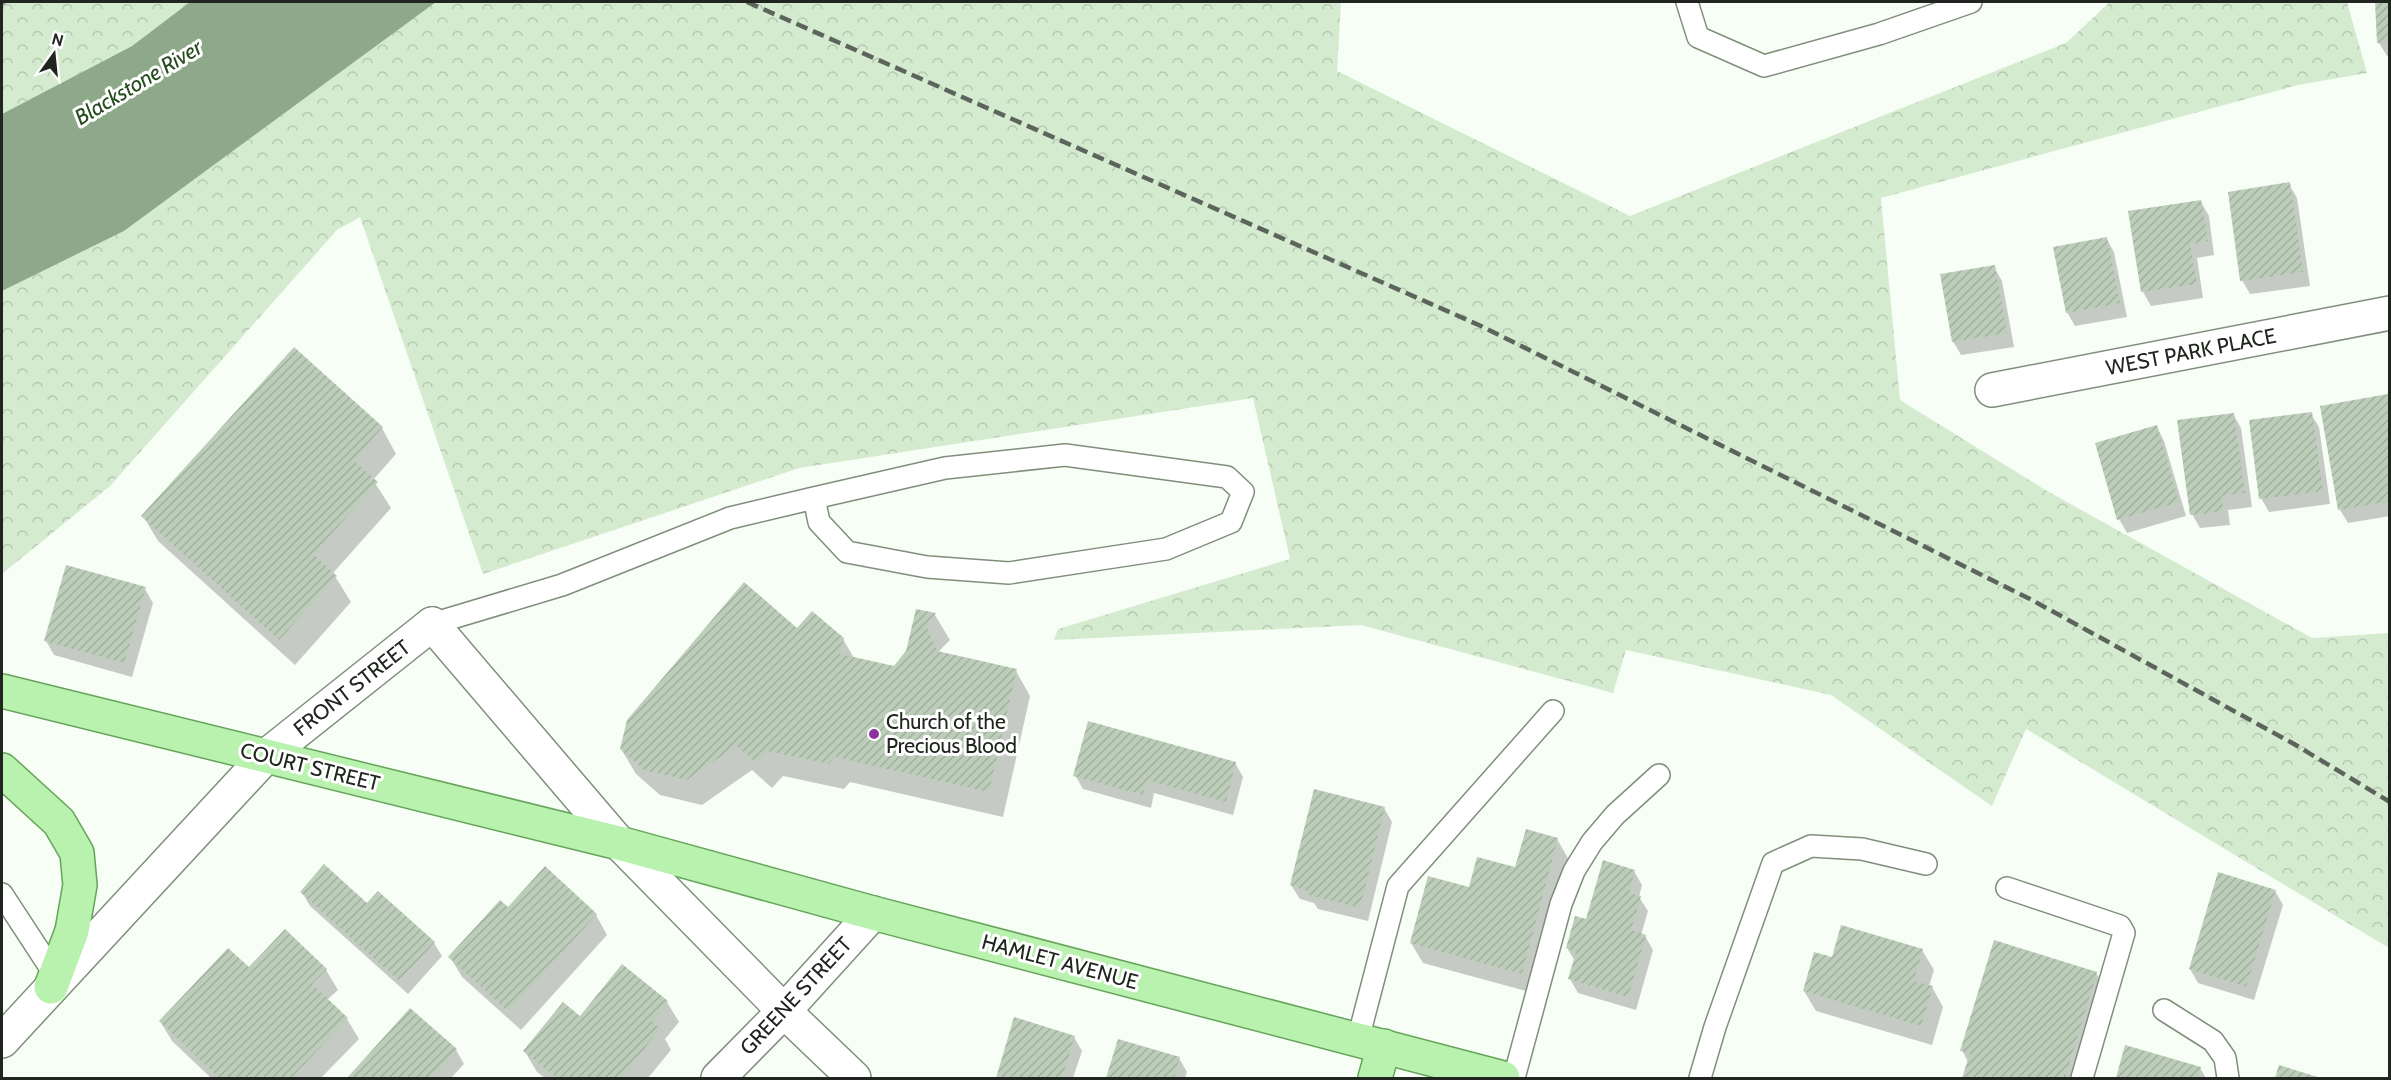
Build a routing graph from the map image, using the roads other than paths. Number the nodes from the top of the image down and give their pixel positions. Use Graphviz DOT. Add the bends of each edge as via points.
graph roads {
  1 [pos="1687,2"];
  2 [pos="1971,2"];
  3 [pos="2390,313"];
  4 [pos="1992,390"];
  5 [pos="814,498"];
  6 [pos="432,624"];
  7 [pos="2,691"];
  8 [pos="1553,711"];
  9 [pos="266,756"];
  10 [pos="2,770"];
  11 [pos="1659,775"];
  12 [pos="619,843"];
  13 [pos="1926,864"];
  14 [pos="2007,888"];
  15 [pos="2,894"];
  16 [pos="873,913"];
  17 [pos="53,981"];
  18 [pos="2164,1010"];
  19 [pos="784,1011"];
  20 [pos="2,1041"];
  21 [pos="1371,1043"];
  22 [pos="718,1078"];
  23 [pos="854,1078"];
  24 [pos="1375,1078"];
  25 [pos="1503,1078"];
  26 [pos="1514,1078"];
  27 [pos="1700,1078"];
  28 [pos="2082,1078"];
  29 [pos="2228,1078"];
  1 -- 2 [label="lane" via="1698,37 1764,66 1880,34"];
  3 -- 4 [label="street, WEST PARK PLACE"];
  5 -- 5 [label="lane" via="945,468 1065,455 1227,477 1243,492 1231,522 1166,549 1009,573 927,567 848,552 819,522"];
  5 -- 6 [label="lane" via="730,518 562,585"];
  6 -- 9 [label="street, FRONT STREET"];
  6 -- 12 [label="street"];
  7 -- 9 [label="main road, COURT STREET"];
  8 -- 21 [label="lane" via="1398,886"];
  9 -- 12 [label="main road, COURT STREET"];
  9 -- 17 [label="street, FRONT STREET"];
  10 -- 17 [label="main road" via="59,822 77,853 80,885 72,930"];
  11 -- 26 [label="lane" via="1592,842 1575,871 1558,915"];
  12 -- 16 [label="main road, HAMLET AVENUE"];
  12 -- 19 [label="street"];
  13 -- 27 [label="lane" via="1862,849 1811,846 1773,863"];
  14 -- 28 [label="lane" via="2120,926 2124,933"];
  15 -- 17 [label="lane"];
  16 -- 19 [label="street, GREENE STREET"];
  16 -- 21 [label="main road, HAMLET AVENUE"];
  17 -- 20 [label="street, FRONT STREET"];
  18 -- 29 [label="lane" via="2213,1041 2225,1058"];
  19 -- 22 [label="street, GREENE STREET"];
  19 -- 23 [label="street"];
  21 -- 24 [label="main road"];
  21 -- 25 [label="main road, HAMLET AVENUE"];
}
